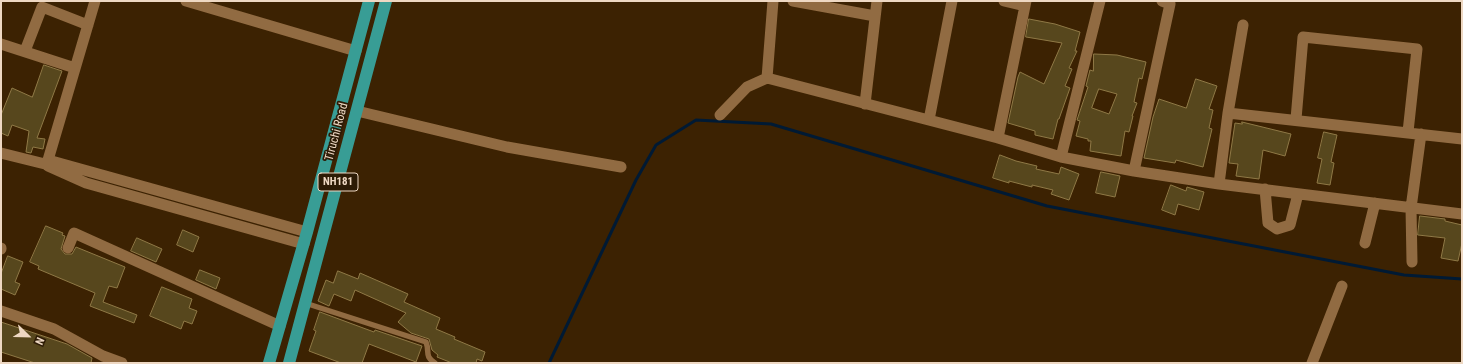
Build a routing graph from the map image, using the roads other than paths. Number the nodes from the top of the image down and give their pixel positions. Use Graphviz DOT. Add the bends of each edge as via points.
graph roads {
  1 [pos="95,1"];
  2 [pos="186,1"];
  3 [pos="369,1"];
  4 [pos="386,1"];
  5 [pos="773,1"];
  6 [pos="793,1"];
  7 [pos="877,1"];
  8 [pos="952,1"];
  9 [pos="1004,1"];
  10 [pos="1100,1"];
  11 [pos="1162,1"];
  12 [pos="1026,4"];
  13 [pos="875,16"];
  14 [pos="88,25"];
  15 [pos="1243,25"];
  16 [pos="1,44"];
  17 [pos="25,51"];
  18 [pos="356,51"];
  19 [pos="75,68"];
  20 [pos="767,78"];
  21 [pos="865,104"];
  22 [pos="357,111"];
  23 [pos="1228,113"];
  24 [pos="720,115"];
  25 [pos="1296,119"];
  26 [pos="928,120"];
  27 [pos="1408,132"];
  28 [pos="1421,134"];
  29 [pos="998,138"];
  30 [pos="1462,139"];
  31 [pos="1,153"];
  32 [pos="1061,157"];
  33 [pos="47,162"];
  34 [pos="621,167"];
  35 [pos="1134,171"];
  36 [pos="1219,184"];
  37 [pos="1265,189"];
  38 [pos="1298,194"];
  39 [pos="1375,203"];
  40 [pos="1411,208"];
  41 [pos="1462,214"];
  42 [pos="307,232"];
  43 [pos="1365,243"];
  44 [pos="304,244"];
  45 [pos="68,248"];
  46 [pos="1412,262"];
  47 [pos="1342,286"];
  48 [pos="305,303"];
  49 [pos="1,311"];
  50 [pos="280,326"];
  51 [pos="102,359"];
  52 [pos="122,363"];
  53 [pos="270,363"];
  54 [pos="289,363"];
  55 [pos="435,363"];
  56 [pos="1312,363"];
  1 -- 14 [label="street"];
  2 -- 18 [label="street"];
  3 -- 18 [label="highway, NH181"];
  4 -- 22 [label="highway, Tiruchi Road / NH181"];
  5 -- 20 [label="street"];
  6 -- 13 [label="street"];
  7 -- 13 [label="street"];
  8 -- 26 [label="street"];
  9 -- 12 [label="street"];
  10 -- 32 [label="street"];
  11 -- 35 [label="street" via="1170,4"];
  12 -- 29 [label="street"];
  13 -- 21 [label="street"];
  14 -- 17 [label="street" via="42,7"];
  14 -- 19 [label="street"];
  15 -- 23 [label="street"];
  16 -- 17 [label="street"];
  17 -- 19 [label="street"];
  18 -- 42 [label="highway, NH181"];
  19 -- 33 [label="street"];
  20 -- 21 [label="street"];
  20 -- 24 [label="street" via="747,86"];
  21 -- 26 [label="street"];
  22 -- 34 [label="street" via="507,147"];
  22 -- 48 [label="highway, Tiruchi Road / NH181"];
  23 -- 25 [label="street"];
  23 -- 36 [label="street"];
  25 -- 27 [label="street"];
  25 -- 27 [label="street" via="1304,36 1409,48 1417,49"];
  26 -- 29 [label="street"];
  27 -- 28 [label="street"];
  28 -- 30 [label="street"];
  28 -- 40 [label="street"];
  29 -- 32 [label="street"];
  31 -- 33 [label="street"];
  32 -- 35 [label="street"];
  33 -- 42 [label="street"];
  33 -- 44 [label="street" via="86,183"];
  35 -- 36 [label="street"];
  36 -- 37 [label="street"];
  37 -- 38 [label="street"];
  37 -- 38 [label="street" via="1268,223 1277,229 1290,225"];
  38 -- 39 [label="street"];
  39 -- 40 [label="street"];
  39 -- 43 [label="street"];
  40 -- 41 [label="street"];
  40 -- 46 [label="street"];
  42 -- 44 [label="highway, NH181"];
  44 -- 50 [label="highway, NH181"];
  45 -- 50 [label="street" via="74,233"];
  47 -- 56 [label="street"];
  48 -- 54 [label="highway, Tiruchi Road / NH181"];
  48 -- 55 [label="lane" via="426,342 427,356"];
  49 -- 51 [label="street" via="54,329"];
  50 -- 53 [label="highway, NH181"];
  51 -- 52 [label="street"];
}
